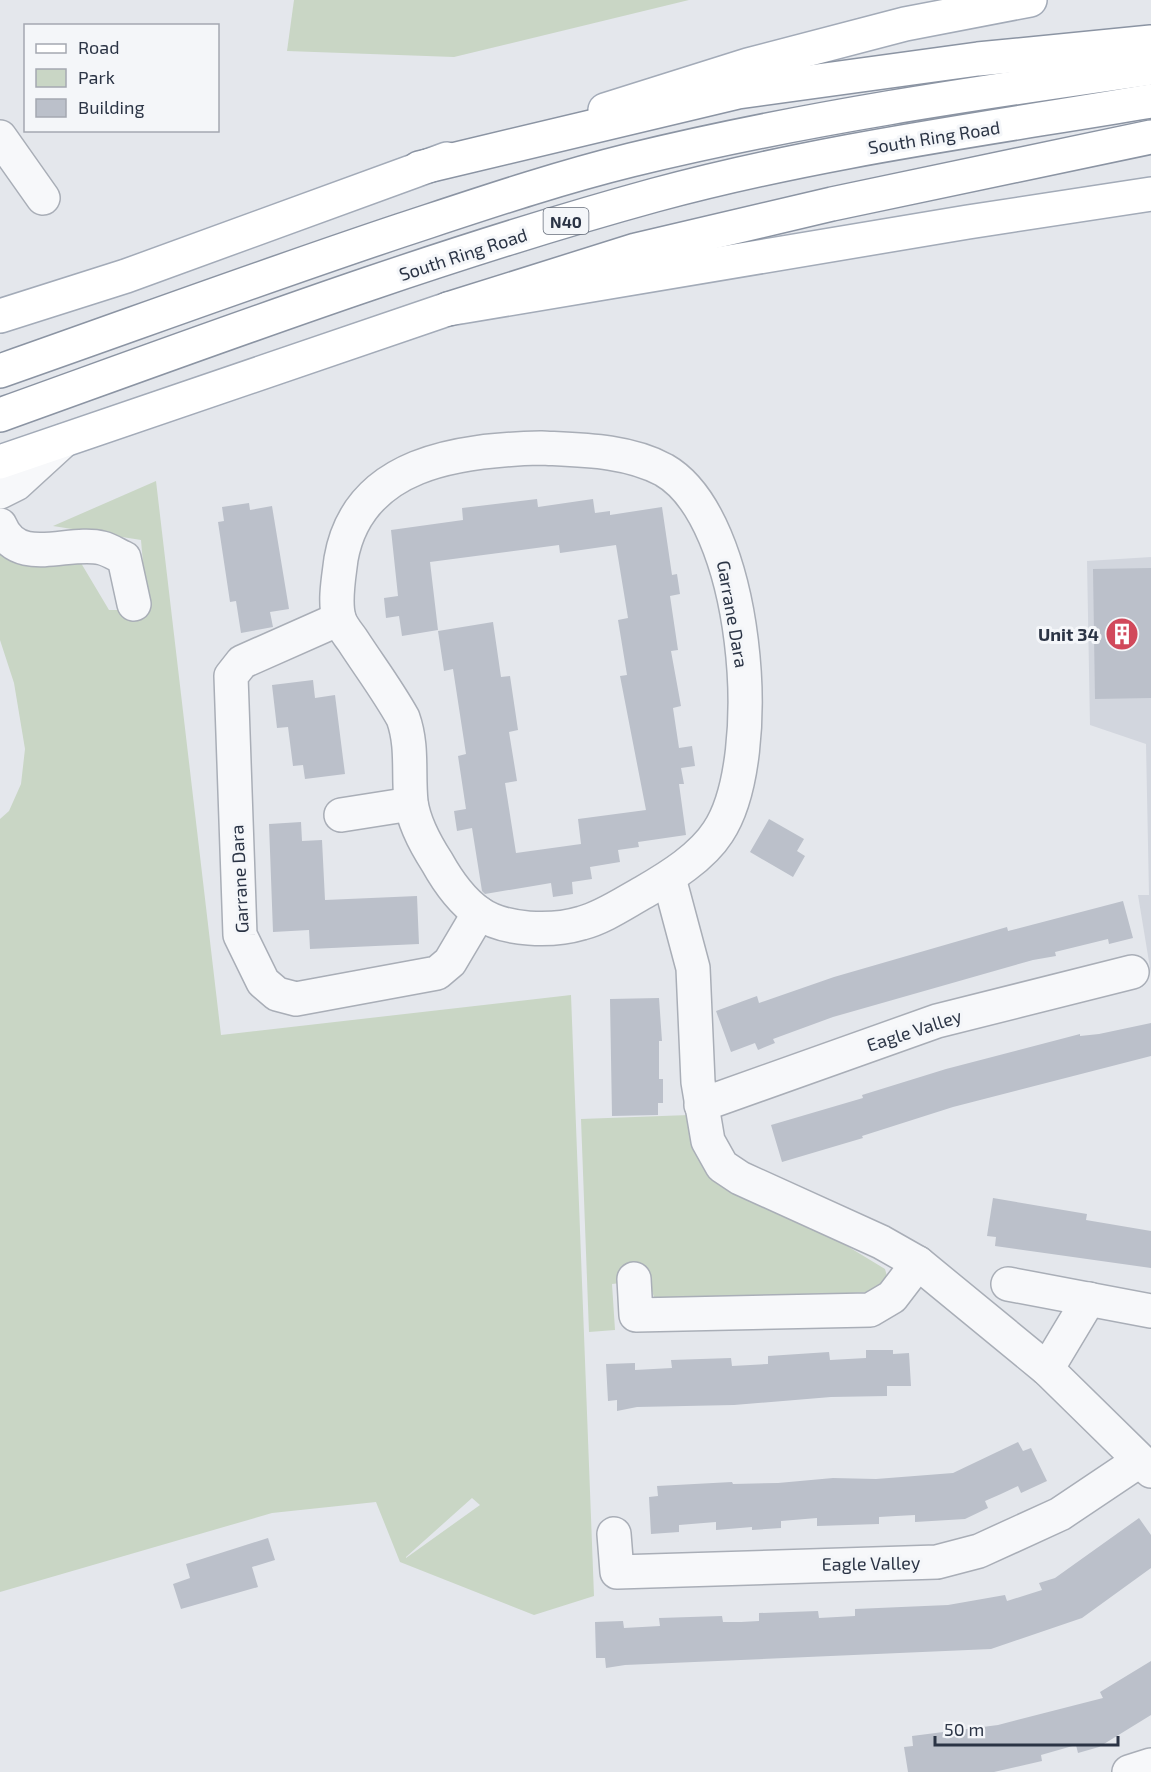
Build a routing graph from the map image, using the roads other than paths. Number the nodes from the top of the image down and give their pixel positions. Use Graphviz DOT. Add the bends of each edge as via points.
graph roads {
  1 [pos="1030,0"];
  2 [pos="1151,42"];
  3 [pos="1151,68"];
  4 [pos="1151,101"];
  5 [pos="0,137"];
  6 [pos="1151,137"];
  7 [pos="419,168"];
  8 [pos="1151,194"];
  9 [pos="42,198"];
  10 [pos="448,309"];
  11 [pos="0,316"];
  12 [pos="0,371"];
  13 [pos="0,416"];
  14 [pos="63,441"];
  15 [pos="0,462"];
  16 [pos="0,492"];
  17 [pos="0,525"];
  18 [pos="134,604"];
  19 [pos="339,619"];
  20 [pos="411,804"];
  21 [pos="341,815"];
  22 [pos="669,878"];
  23 [pos="479,913"];
  24 [pos="1132,972"];
  25 [pos="701,1105"];
  26 [pos="918,1263"];
  27 [pos="634,1280"];
  28 [pos="1008,1284"];
  29 [pos="1089,1299"];
  30 [pos="1151,1311"];
  31 [pos="1047,1369"];
  32 [pos="1145,1466"];
  33 [pos="614,1533"];
  34 [pos="1151,1765"];
  35 [pos="1129,1772"];
  1 -- 7 [label="main road" via="905,24 747,65"];
  2 -- 7 [label="main road" via="978,59 738,93"];
  3 -- 12 [label="main road, South Ring Road / N40" via="803,122 630,160 507,195 354,246"];
  4 -- 13 [label="main road, South Ring Road / N40" via="841,153 658,195 477,247"];
  5 -- 9 [label="street"];
  6 -- 10 [label="main road" via="636,250"];
  7 -- 11 [label="main road" via="126,276"];
  8 -- 10 [label="main road"];
  10 -- 14 [label="main road"];
  14 -- 15 [label="main road"];
  14 -- 16 [label="street" via="16,484"];
  17 -- 18 [label="street" via="18,547 101,548 124,558"];
  19 -- 20 [label="street, Garrane Dara" via="403,718 409,735"];
  19 -- 22 [label="street, Garrane Dara" via="339,579 350,528 381,485 423,466 476,453 541,448 612,454 664,471 681,484 702,511 722,553 744,675 746,719 742,770 725,820 706,846"];
  19 -- 23 [label="street, Garrane Dara" via="242,662 231,676 240,935 250,960 263,982 277,994 296,999 371,987 437,973 450,962"];
  20 -- 21 [label="street"];
  20 -- 23 [label="street, Garrane Dara" via="437,863"];
  22 -- 23 [label="street, Garrane Dara" via="602,916 561,927 503,923"];
  22 -- 25 [label="street, Eagle Valley" via="693,969"];
  24 -- 25 [label="street, Eagle Valley" via="938,1021"];
  25 -- 26 [label="street, Eagle Valley" via="708,1141 722,1166"];
  26 -- 27 [label="street" via="892,1297 870,1310 636,1315"];
  26 -- 31 [label="street, Eagle Valley"];
  28 -- 29 [label="street"];
  29 -- 30 [label="street"];
  29 -- 31 [label="street"];
  31 -- 32 [label="street, Eagle Valley"];
  32 -- 33 [label="street, Eagle Valley" via="1060,1514 979,1551 937,1562 617,1572"];
  34 -- 35 [label="street"];
}
